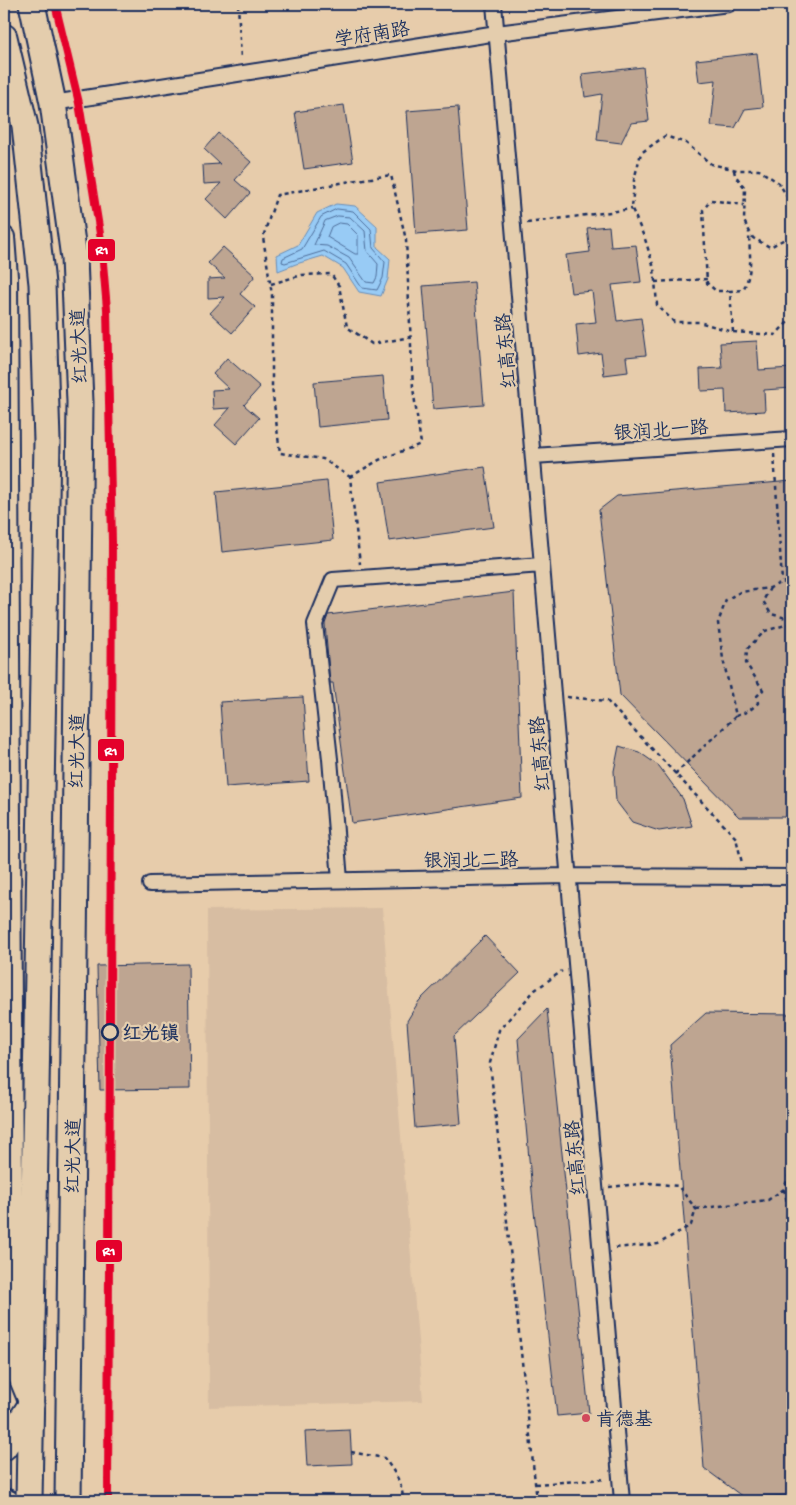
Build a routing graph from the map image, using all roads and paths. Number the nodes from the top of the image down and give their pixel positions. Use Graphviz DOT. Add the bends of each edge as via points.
graph roads {
  1 [pos="32,4"];
  2 [pos="238,4"];
  3 [pos="494,4"];
  4 [pos="729,4"];
  5 [pos="629,10"];
  6 [pos="497,33"];
  7 [pos="4,38"];
  8 [pos="242,73"];
  9 [pos="53,103"];
  10 [pos="734,169"];
  11 [pos="744,205"];
  12 [pos="792,205"];
  13 [pos="632,209"];
  14 [pos="513,225"];
  15 [pos="749,230"];
  16 [pos="792,235"];
  17 [pos="4,238"];
  18 [pos="707,278"];
  19 [pos="655,282"];
  20 [pos="270,284"];
  21 [pos="730,291"];
  22 [pos="792,318"];
  23 [pos="733,332"];
  24 [pos="411,337"];
  25 [pos="792,439"];
  26 [pos="772,440"];
  27 [pos="533,456"];
  28 [pos="350,477"];
  29 [pos="542,565"];
  30 [pos="362,578"];
  31 [pos="782,582"];
  32 [pos="787,584"];
  33 [pos="792,584"];
  34 [pos="770,588"];
  35 [pos="792,589"];
  36 [pos="792,613"];
  37 [pos="788,617"];
  38 [pos="553,696"];
  39 [pos="736,716"];
  40 [pos="675,774"];
  41 [pos="568,876"];
  42 [pos="745,877"];
  43 [pos="792,877"];
  44 [pos="340,880"];
  45 [pos="150,884"];
  46 [pos="7,890"];
  47 [pos="576,961"];
  48 [pos="792,1166"];
  49 [pos="595,1188"];
  50 [pos="784,1189"];
  51 [pos="696,1209"];
  52 [pos="792,1224"];
  53 [pos="600,1250"];
  54 [pos="31,1406"];
  55 [pos="4,1447"];
  56 [pos="351,1452"];
  57 [pos="620,1478"];
  58 [pos="535,1484"];
  59 [pos="4,1500"];
  60 [pos="8,1501"];
  61 [pos="29,1501"];
  62 [pos="68,1501"];
  63 [pos="403,1501"];
  64 [pos="537,1501"];
  65 [pos="622,1501"];
  1 -- 9 [label="highway, 红光大道"];
  2 -- 8 [label="path"];
  3 -- 6 [label="street, 红高东路"];
  4 -- 5 [label="street, 学府南路"];
  5 -- 6 [label="street, 学府南路"];
  6 -- 8 [label="street, 学府南路"];
  6 -- 14 [label="street, 红高东路"];
  7 -- 54 [label="highway, 红光大道" via="26,126 42,284 46,441"];
  8 -- 9 [label="street, 学府南路"];
  9 -- 62 [label="highway, 红光大道" via="74,258 80,402"];
  10 -- 11 [label="path" via="745,188"];
  10 -- 12 [label="path" via="759,170 779,183"];
  10 -- 13 [label="path" via="711,164 686,143 664,136 641,153 634,180"];
  11 -- 15 [label="path" via="744,221"];
  11 -- 18 [label="path" via="711,200 703,210"];
  13 -- 14 [label="path"];
  13 -- 19 [label="path" via="645,239"];
  14 -- 27 [label="street, 红高东路"];
  15 -- 16 [label="path" via="754,238 770,247"];
  15 -- 21 [label="path" via="749,279 743,290"];
  17 -- 46 [label="main road" via="7,277"];
  18 -- 19 [label="path"];
  18 -- 21 [label="path" via="707,283 716,291"];
  19 -- 23 [label="path" via="657,305 674,322 699,322"];
  20 -- 24 [label="path" via="302,275 330,274 339,286 347,327 372,344"];
  20 -- 24 [label="path" via="263,237 277,195 391,175 406,240"];
  20 -- 28 [label="path" via="272,387 280,453 323,459"];
  21 -- 23 [label="path"];
  22 -- 23 [label="path" via="775,335"];
  24 -- 28 [label="path" via="413,388 421,444 379,460"];
  25 -- 26 [label="street, 银润北一路"];
  26 -- 27 [label="street, 银润北一路"];
  26 -- 31 [label="path"];
  27 -- 29 [label="street, 红高东路"];
  28 -- 30 [label="path"];
  29 -- 30 [label="street"];
  29 -- 38 [label="street, 红高东路"];
  30 -- 44 [label="street" via="333,580 315,624"];
  31 -- 32 [label="path"];
  31 -- 34 [label="path"];
  32 -- 33 [label="path"];
  32 -- 35 [label="path"];
  34 -- 37 [label="path" via="763,601 767,608 771,614"];
  34 -- 39 [label="path" via="740,592 726,600 718,623 722,659"];
  36 -- 37 [label="path"];
  37 -- 39 [label="path" via="792,623 765,631 748,649 746,663 763,690 757,696 758,703"];
  38 -- 40 [label="path" via="607,701"];
  38 -- 41 [label="street, 红高东路"];
  39 -- 40 [label="path"];
  40 -- 42 [label="path" via="736,838"];
  41 -- 42 [label="street, 银润北二路"];
  41 -- 44 [label="street, 银润北二路"];
  41 -- 47 [label="street, 红高东路"];
  42 -- 43 [label="street, 银润北二路"];
  44 -- 45 [label="street, 银润北二路"];
  46 -- 54 [label="main road" via="12,1358"];
  47 -- 49 [label="street, 红高东路"];
  47 -- 58 [label="path" via="535,990 499,1030 490,1063"];
  48 -- 50 [label="path"];
  49 -- 51 [label="path" via="651,1183 678,1186"];
  49 -- 53 [label="street, 红高东路"];
  50 -- 51 [label="path" via="768,1200"];
  50 -- 52 [label="path"];
  51 -- 53 [label="path" via="692,1225 658,1244"];
  53 -- 57 [label="street, 红高东路"];
  54 -- 55 [label="highway"];
  54 -- 61 [label="highway, 红光大道"];
  56 -- 63 [label="path" via="384,1458 403,1490"];
  57 -- 58 [label="path"];
  57 -- 65 [label="street, 红高东路"];
  58 -- 64 [label="path"];
  59 -- 60 [label="main road"];
}
